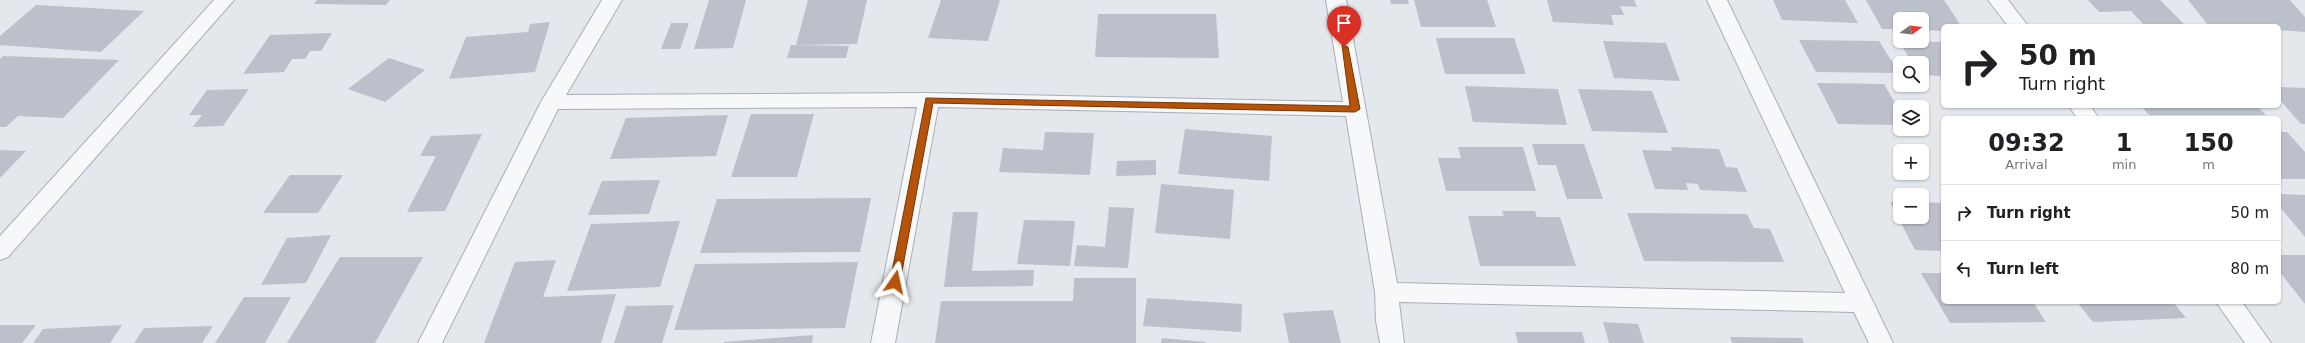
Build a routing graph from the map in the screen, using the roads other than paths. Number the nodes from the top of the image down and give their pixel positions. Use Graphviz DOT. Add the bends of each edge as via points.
graph roads {
  1 [pos="224,0"];
  2 [pos="612,0"];
  3 [pos="1336,0"];
  4 [pos="1717,0"];
  5 [pos="1998,0"];
  6 [pos="2016,24"];
  7 [pos="929,100"];
  8 [pos="551,102"];
  9 [pos="1355,109"];
  10 [pos="0,251"];
  11 [pos="1387,292"];
  12 [pos="1862,303"];
  13 [pos="2230,304"];
  14 [pos="430,343"];
  15 [pos="883,343"];
  16 [pos="1392,343"];
  17 [pos="1881,343"];
  18 [pos="2259,343"];
  1 -- 10 [label="street"];
  2 -- 8 [label="street"];
  3 -- 9 [label="street"];
  4 -- 12 [label="street"];
  5 -- 6 [label="street"];
  7 -- 8 [label="street"];
  7 -- 9 [label="street"];
  7 -- 15 [label="street"];
  8 -- 14 [label="street"];
  9 -- 11 [label="street"];
  11 -- 12 [label="street"];
  11 -- 16 [label="street"];
  12 -- 17 [label="street"];
  13 -- 18 [label="street"];
}
